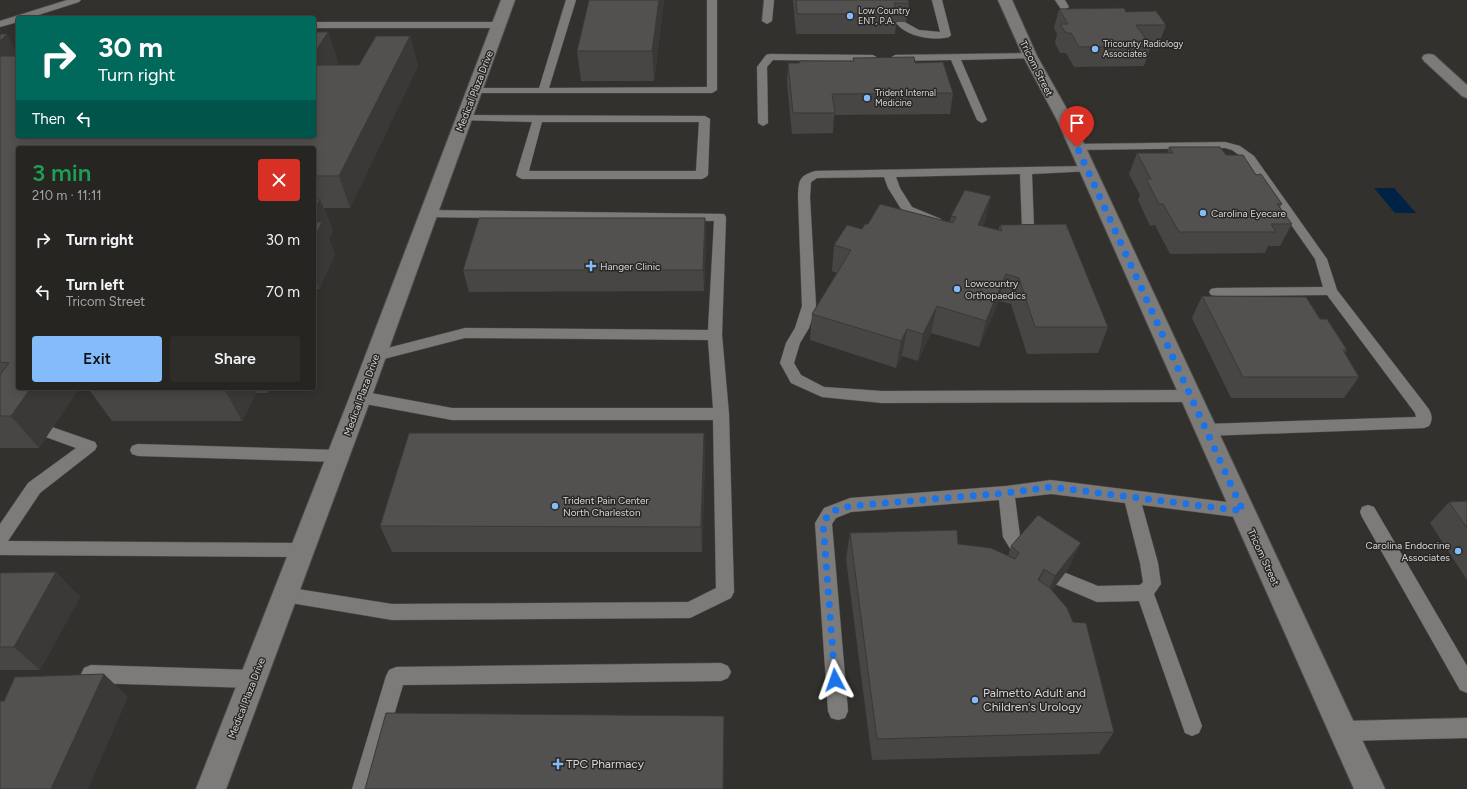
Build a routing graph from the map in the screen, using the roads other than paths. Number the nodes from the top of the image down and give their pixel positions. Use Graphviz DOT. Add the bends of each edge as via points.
graph roads {
  1 [pos="76,0"];
  2 [pos="508,0"];
  3 [pos="571,0"];
  4 [pos="712,0"];
  5 [pos="769,0"];
  6 [pos="937,0"];
  7 [pos="1005,0"];
  8 [pos="25,16"];
  9 [pos="16,19"];
  10 [pos="767,21"];
  11 [pos="901,23"];
  12 [pos="2,24"];
  13 [pos="16,24"];
  14 [pos="316,25"];
  15 [pos="498,26"];
  16 [pos="1030,56"];
  17 [pos="955,58"];
  18 [pos="1429,58"];
  19 [pos="543,90"];
  20 [pos="474,91"];
  21 [pos="1467,93"];
  22 [pos="464,118"];
  23 [pos="538,118"];
  24 [pos="982,120"];
  25 [pos="763,123"];
  26 [pos="1077,147"];
  27 [pos="1087,169"];
  28 [pos="1026,170"];
  29 [pos="889,173"];
  30 [pos="428,214"];
  31 [pos="946,226"];
  32 [pos="1002,237"];
  33 [pos="1331,291"];
  34 [pos="1216,292"];
  35 [pos="714,335"];
  36 [pos="376,356"];
  37 [pos="1190,396"];
  38 [pos="360,397"];
  39 [pos="721,414"];
  40 [pos="1206,430"];
  41 [pos="50,432"];
  42 [pos="138,450"];
  43 [pos="338,456"];
  44 [pos="1006,493"];
  45 [pos="1132,497"];
  46 [pos="1243,511"];
  47 [pos="1368,512"];
  48 [pos="0,538"];
  49 [pos="1016,544"];
  50 [pos="0,548"];
  51 [pos="302,550"];
  52 [pos="1061,579"];
  53 [pos="1144,593"];
  54 [pos="286,595"];
  55 [pos="721,672"];
  56 [pos="91,674"];
  57 [pos="253,679"];
  58 [pos="1467,684"];
  59 [pos="838,711"];
  60 [pos="1192,726"];
  61 [pos="1467,728"];
  62 [pos="1344,731"];
  63 [pos="211,789"];
  64 [pos="362,789"];
  65 [pos="1370,789"];
  1 -- 8 [label="lane"];
  2 -- 15 [label="street, Medical Plaza Drive"];
  3 -- 19 [label="lane"];
  4 -- 19 [label="lane" via="712,90"];
  5 -- 10 [label="lane"];
  6 -- 11 [label="lane" via="946,34 921,34 908,30"];
  7 -- 16 [label="street, Tricom Street"];
  9 -- 12 [label="lane"];
  12 -- 13 [label="lane"];
  14 -- 15 [label="lane"];
  15 -- 20 [label="street, Medical Plaza Drive"];
  16 -- 17 [label="lane"];
  16 -- 26 [label="street, Tricom Street"];
  17 -- 24 [label="lane"];
  17 -- 25 [label="lane" via="770,57 762,68"];
  18 -- 21 [label="street"];
  19 -- 20 [label="lane"];
  20 -- 22 [label="street, Medical Plaza Drive"];
  22 -- 23 [label="lane"];
  22 -- 30 [label="street, Medical Plaza Drive"];
  23 -- 23 [label="lane" via="705,118 702,175 522,175"];
  26 -- 27 [label="street, Tricom Street"];
  26 -- 33 [label="lane" via="1224,145 1236,148 1250,158 1321,259"];
  27 -- 28 [label="lane"];
  27 -- 37 [label="street, Tricom Street"];
  28 -- 29 [label="lane"];
  28 -- 32 [label="lane" via="1028,229 1010,238"];
  29 -- 31 [label="lane" via="894,188 907,209"];
  29 -- 37 [label="lane" via="815,175 805,180 809,306 787,363 796,379 822,392 882,398"];
  30 -- 35 [label="lane" via="720,217"];
  30 -- 36 [label="street, Medical Plaza Drive"];
  33 -- 34 [label="lane"];
  33 -- 40 [label="lane" via="1423,412 1424,422"];
  35 -- 36 [label="lane" via="465,333"];
  35 -- 39 [label="lane"];
  36 -- 38 [label="street, Medical Plaza Drive"];
  37 -- 40 [label="street, Tricom Street"];
  38 -- 39 [label="lane" via="452,414"];
  38 -- 43 [label="street, Medical Plaza Drive"];
  39 -- 54 [label="lane" via="725,592 690,610 392,612"];
  40 -- 46 [label="street, Tricom Street"];
  41 -- 48 [label="lane" via="89,446 34,488"];
  42 -- 43 [label="lane"];
  43 -- 51 [label="street, Medical Plaza Drive"];
  44 -- 45 [label="lane" via="1051,487"];
  44 -- 49 [label="lane"];
  44 -- 59 [label="lane" via="850,506 830,512 823,523"];
  45 -- 46 [label="lane"];
  45 -- 53 [label="lane" via="1152,584"];
  46 -- 62 [label="street, Tricom Street"];
  47 -- 58 [label="lane"];
  50 -- 51 [label="lane"];
  51 -- 54 [label="street, Medical Plaza Drive"];
  52 -- 53 [label="lane" via="1097,594"];
  53 -- 60 [label="lane"];
  54 -- 57 [label="street, Medical Plaza Drive"];
  55 -- 64 [label="lane" via="396,676"];
  56 -- 57 [label="lane"];
  57 -- 63 [label="street, Medical Plaza Drive"];
  61 -- 62 [label="lane"];
  62 -- 65 [label="street, Tricom Street"];
}
